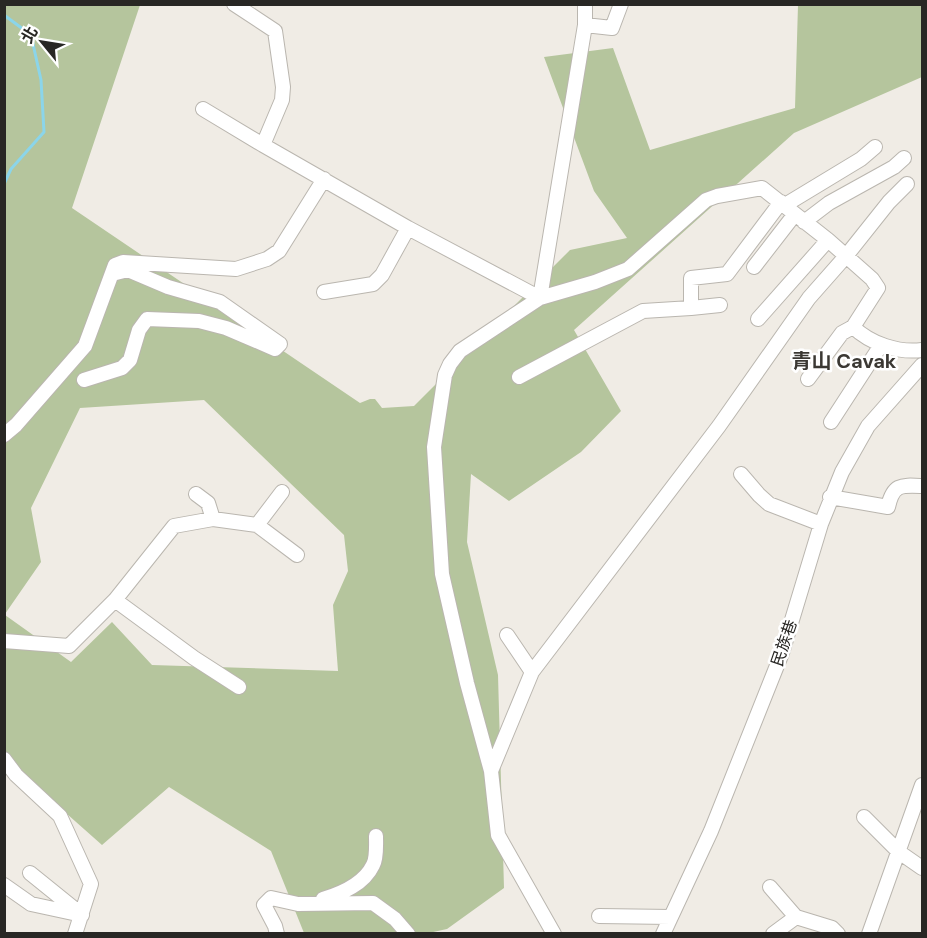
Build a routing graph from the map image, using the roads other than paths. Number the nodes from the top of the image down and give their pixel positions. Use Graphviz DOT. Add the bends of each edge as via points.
graph roads {
  1 [pos="234,4"];
  2 [pos="585,4"];
  3 [pos="621,4"];
  4 [pos="585,26"];
  5 [pos="203,109"];
  6 [pos="263,145"];
  7 [pos="875,147"];
  8 [pos="904,158"];
  9 [pos="324,179"];
  10 [pos="907,184"];
  11 [pos="791,211"];
  12 [pos="408,228"];
  13 [pos="828,240"];
  14 [pos="846,256"];
  15 [pos="754,267"];
  16 [pos="112,275"];
  17 [pos="791,282"];
  18 [pos="324,292"];
  19 [pos="540,298"];
  20 [pos="809,298"];
  21 [pos="720,305"];
  22 [pos="691,308"];
  23 [pos="758,319"];
  24 [pos="853,327"];
  25 [pos="881,345"];
  26 [pos="922,350"];
  27 [pos="922,365"];
  28 [pos="519,377"];
  29 [pos="808,379"];
  30 [pos="84,380"];
  31 [pos="831,422"];
  32 [pos="4,435"];
  33 [pos="741,474"];
  34 [pos="922,486"];
  35 [pos="282,492"];
  36 [pos="196,494"];
  37 [pos="830,497"];
  38 [pos="213,519"];
  39 [pos="821,524"];
  40 [pos="257,525"];
  41 [pos="297,555"];
  42 [pos="115,600"];
  43 [pos="507,635"];
  44 [pos="4,641"];
  45 [pos="532,672"];
  46 [pos="239,687"];
  47 [pos="4,759"];
  48 [pos="491,771"];
  49 [pos="922,785"];
  50 [pos="864,817"];
  51 [pos="376,836"];
  52 [pos="899,852"];
  53 [pos="922,868"];
  54 [pos="30,873"];
  55 [pos="4,885"];
  56 [pos="770,887"];
  57 [pos="298,904"];
  58 [pos="82,915"];
  59 [pos="599,916"];
  60 [pos="796,916"];
  61 [pos="671,917"];
  62 [pos="75,933"];
  63 [pos="277,933"];
  64 [pos="408,933"];
  65 [pos="554,933"];
  66 [pos="663,933"];
  67 [pos="773,933"];
  68 [pos="838,933"];
  69 [pos="869,933"];
  1 -- 6 [label="street" via="275,31 282,100"];
  2 -- 4 [label="street"];
  3 -- 4 [label="street" via="612,28"];
  4 -- 19 [label="street"];
  5 -- 6 [label="street"];
  6 -- 9 [label="street"];
  7 -- 11 [label="street"];
  8 -- 11 [label="street" via="829,203"];
  9 -- 12 [label="street"];
  9 -- 16 [label="street" via="279,251 267,259 236,269 123,262 115,265"];
  10 -- 14 [label="street"];
  11 -- 13 [label="street"];
  11 -- 15 [label="street"];
  11 -- 19 [label="street" via="762,188 706,200 628,269"];
  11 -- 22 [label="street" via="727,274 691,278"];
  12 -- 18 [label="street" via="382,275 372,284"];
  12 -- 19 [label="street"];
  13 -- 14 [label="street"];
  13 -- 17 [label="street"];
  14 -- 20 [label="street"];
  14 -- 24 [label="street" via="878,288"];
  16 -- 30 [label="street" via="128,270 220,302 280,344 275,349 199,321 147,319 139,330 130,360 122,368"];
  16 -- 32 [label="street" via="85,346"];
  17 -- 20 [label="street"];
  17 -- 23 [label="street"];
  19 -- 48 [label="street" via="460,351 450,364 434,447 442,574"];
  20 -- 45 [label="street" via="719,426"];
  21 -- 22 [label="street"];
  22 -- 28 [label="street" via="643,311"];
  24 -- 25 [label="street"];
  24 -- 29 [label="street" via="842,333"];
  25 -- 26 [label="street" via="907,352"];
  25 -- 31 [label="street"];
  27 -- 37 [label="street, 民族巷" via="868,426"];
  33 -- 39 [label="street" via="769,504"];
  34 -- 37 [label="street" via="908,484 895,490 888,507"];
  35 -- 40 [label="street"];
  36 -- 38 [label="street" via="208,503"];
  37 -- 39 [label="street, 民族巷"];
  38 -- 40 [label="street"];
  38 -- 42 [label="street" via="174,526"];
  39 -- 61 [label="street, 民族巷" via="782,653 711,831"];
  40 -- 41 [label="street"];
  42 -- 44 [label="street" via="69,646"];
  42 -- 46 [label="street"];
  43 -- 45 [label="street"];
  45 -- 48 [label="street"];
  47 -- 58 [label="street" via="60,816 91,884"];
  48 -- 65 [label="street" via="498,835"];
  49 -- 52 [label="street"];
  50 -- 52 [label="street"];
  51 -- 57 [label="street" via="374,863 362,880 347,891"];
  52 -- 53 [label="street"];
  52 -- 69 [label="street"];
  54 -- 58 [label="street"];
  55 -- 58 [label="street" via="31,904"];
  56 -- 60 [label="street"];
  57 -- 63 [label="street" via="271,898 264,905"];
  57 -- 64 [label="street" via="373,903"];
  58 -- 62 [label="street"];
  59 -- 61 [label="street"];
  60 -- 67 [label="street"];
  60 -- 68 [label="street"];
  61 -- 66 [label="street, 民族巷"];
}
